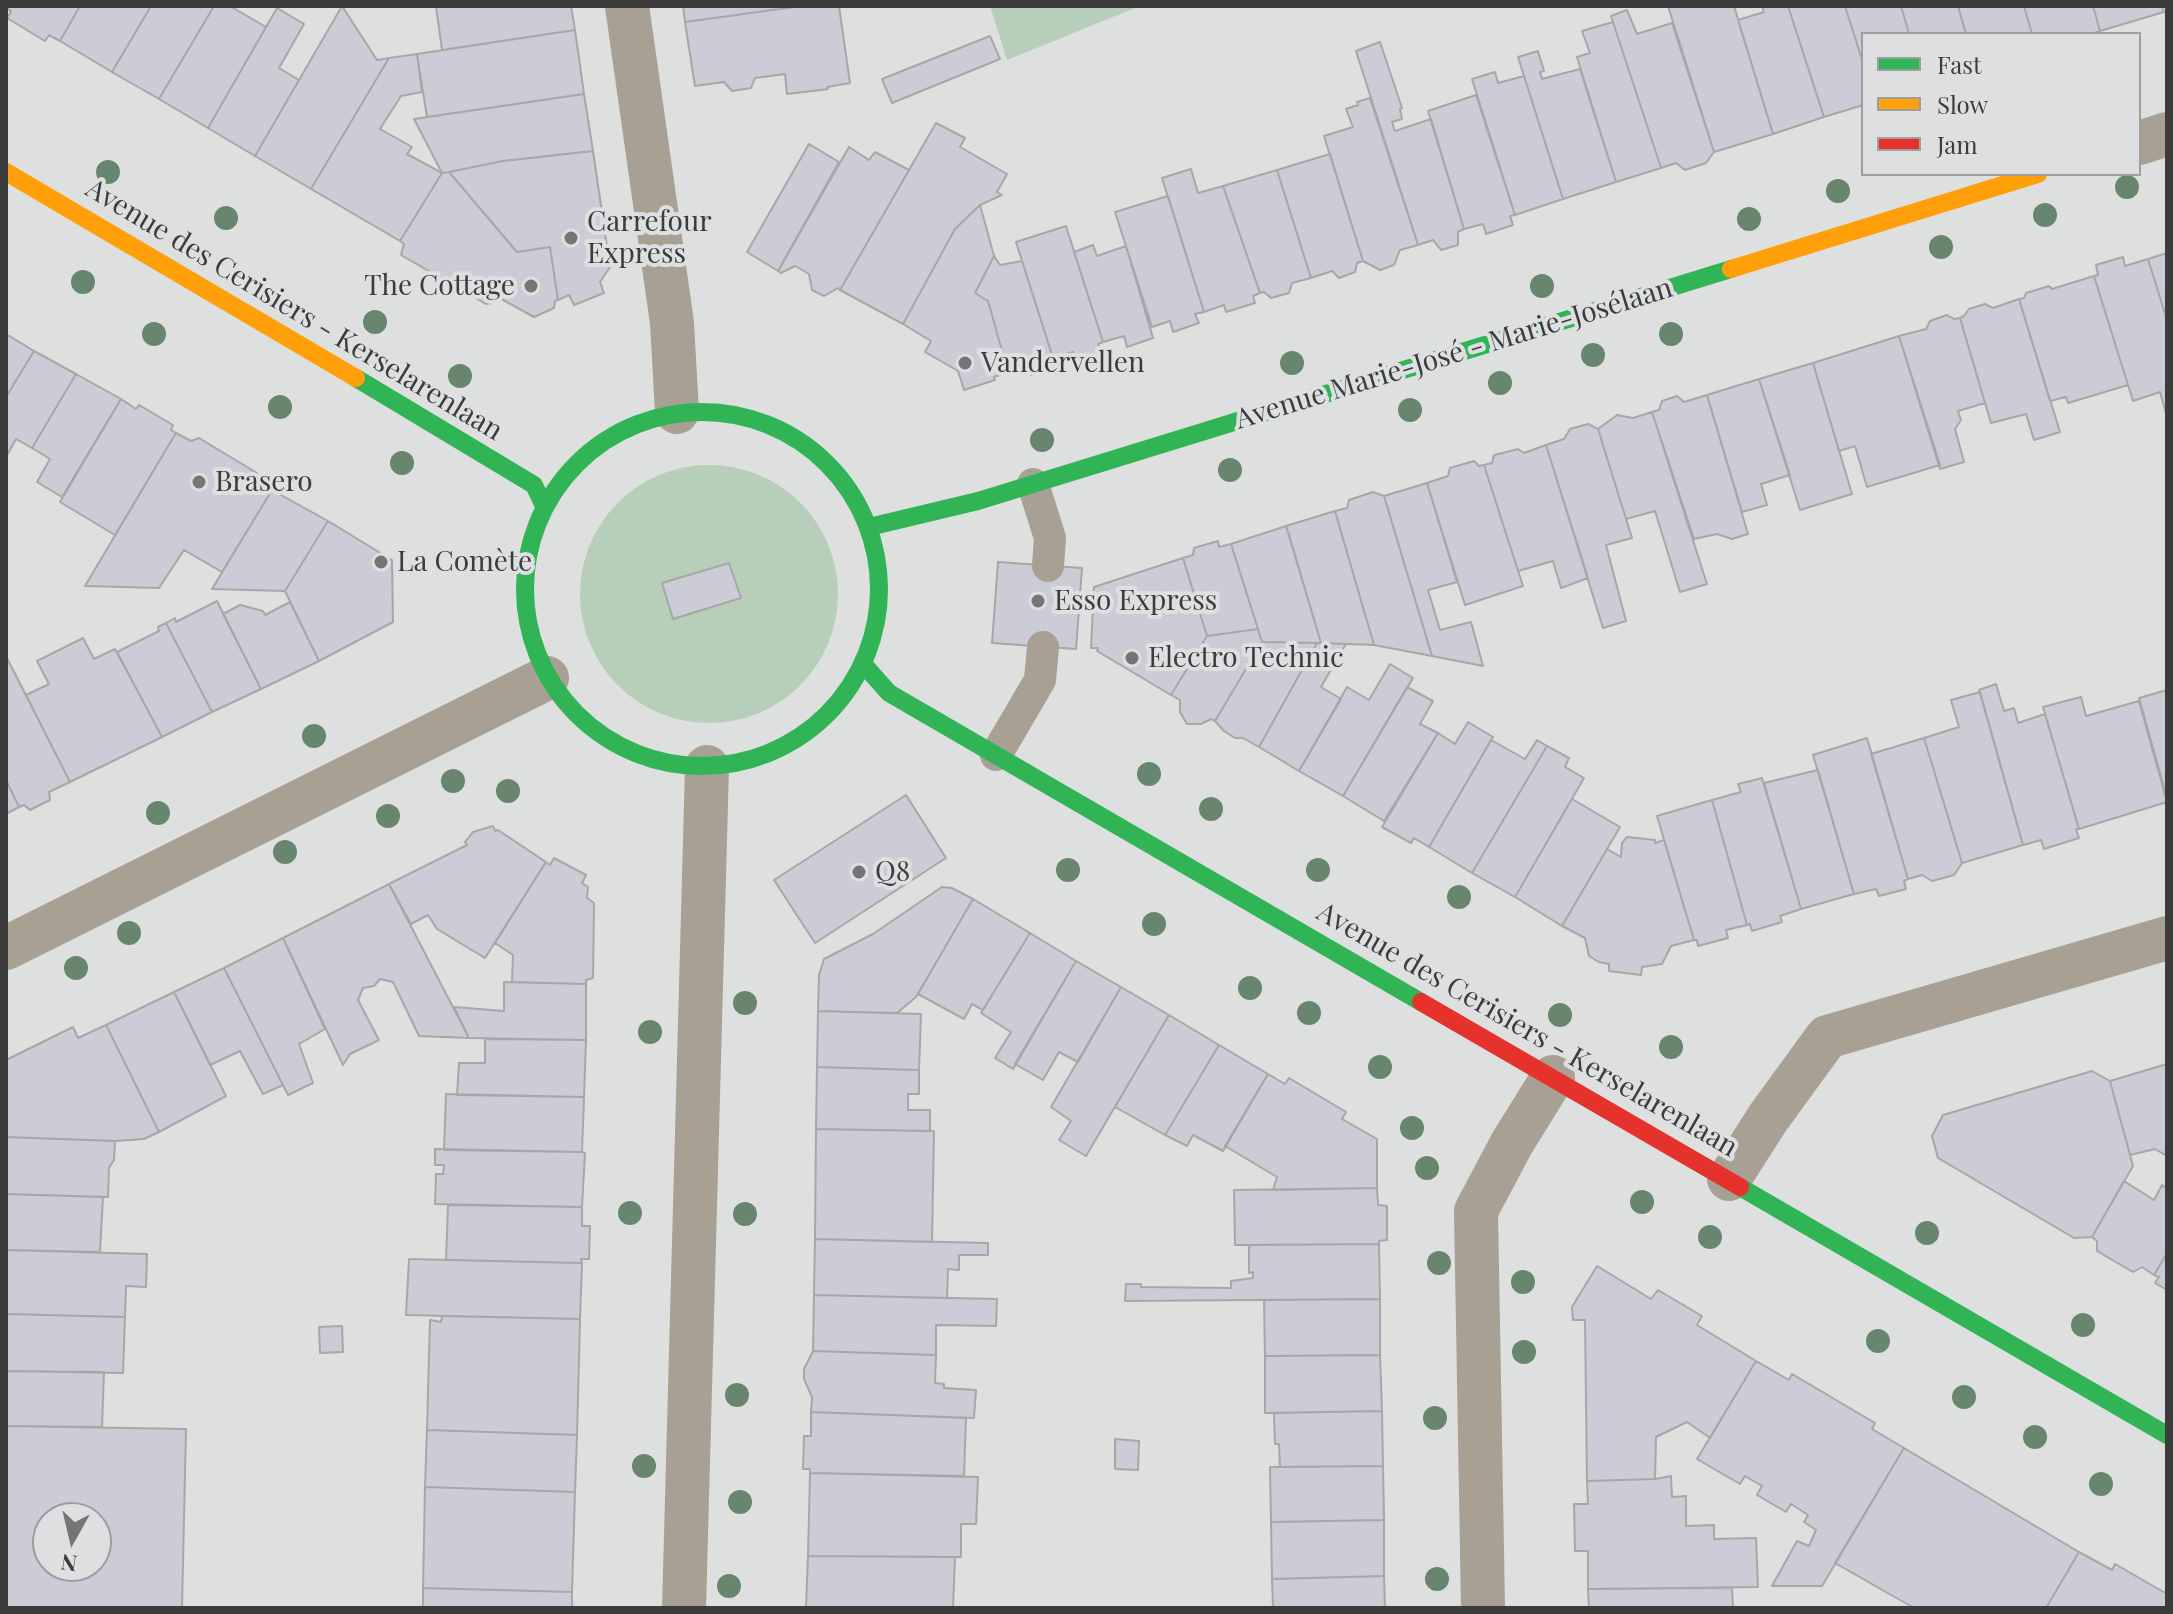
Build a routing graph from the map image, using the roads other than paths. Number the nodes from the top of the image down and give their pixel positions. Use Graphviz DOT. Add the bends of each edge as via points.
graph roads {
  1 [pos="627,6"];
  2 [pos="2167,134"];
  3 [pos="2141,142"];
  4 [pos="6,172"];
  5 [pos="2032,176"];
  6 [pos="677,412"];
  7 [pos="1033,484"];
  8 [pos="544,506"];
  9 [pos="869,527"];
  10 [pos="1048,566"];
  11 [pos="1043,647"];
  12 [pos="865,666"];
  13 [pos="547,678"];
  14 [pos="996,755"];
  15 [pos="707,767"];
  16 [pos="2167,938"];
  17 [pos="6,948"];
  18 [pos="1553,1077"];
  19 [pos="1729,1179"];
  20 [pos="2167,1435"];
  21 [pos="684,1608"];
  22 [pos="1483,1608"];
  1 -- 6 [label="street" via="672,323"];
  2 -- 3 [label="street"];
  4 -- 8 [label="street, Avenue des Cerisiers - Kerselarenlaan" via="534,485"];
  5 -- 7 [label="street, Avenue Marie-José - Marie-Josélaan"];
  6 -- 8 [label="street" via="633,424 607,438 576,463"];
  6 -- 9 [label="street" via="744,416 798,440 853,494"];
  7 -- 9 [label="street, Avenue Marie-José - Marie-Josélaan"];
  7 -- 10 [label="lane" via="1050,538"];
  8 -- 13 [label="street" via="527,554 524,608"];
  9 -- 12 [label="street" via="880,579 877,623"];
  11 -- 14 [label="lane" via="1040,680"];
  12 -- 14 [label="street, Avenue des Cerisiers - Kerselarenlaan" via="889,693"];
  12 -- 15 [label="street" via="816,726 749,761"];
  13 -- 15 [label="street" via="565,703 606,739 647,759"];
  13 -- 17 [label="street"];
  14 -- 18 [label="street, Avenue des Cerisiers - Kerselarenlaan"];
  15 -- 21 [label="street"];
  16 -- 19 [label="street" via="1827,1037"];
  18 -- 19 [label="street, Avenue des Cerisiers - Kerselarenlaan"];
  18 -- 22 [label="street" via="1476,1211"];
  19 -- 20 [label="street, Avenue des Cerisiers - Kerselarenlaan"];
}
